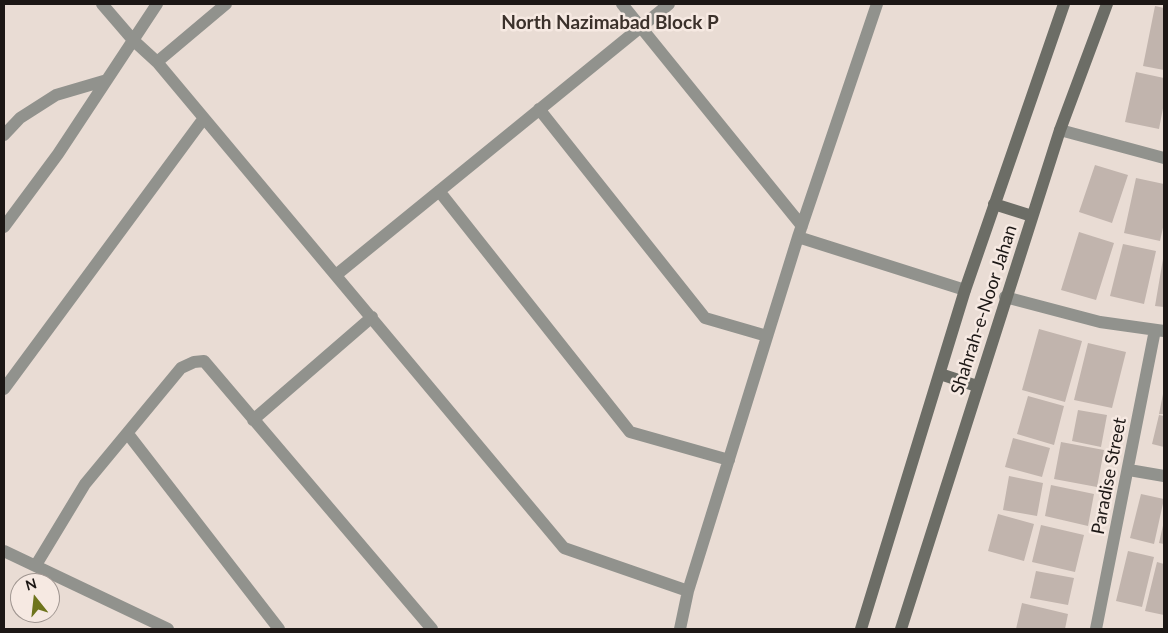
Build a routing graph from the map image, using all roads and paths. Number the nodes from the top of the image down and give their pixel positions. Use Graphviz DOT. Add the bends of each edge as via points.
graph roads {
  1 [pos="102,4"];
  2 [pos="157,4"];
  3 [pos="226,4"];
  4 [pos="622,4"];
  5 [pos="668,4"];
  6 [pos="877,4"];
  7 [pos="1064,4"];
  8 [pos="1107,4"];
  9 [pos="640,26"];
  10 [pos="133,40"];
  11 [pos="157,62"];
  12 [pos="107,80"];
  13 [pos="539,109"];
  14 [pos="204,118"];
  15 [pos="1060,130"];
  16 [pos="4,135"];
  17 [pos="1164,158"];
  18 [pos="439,191"];
  19 [pos="994,204"];
  20 [pos="1032,216"];
  21 [pos="4,227"];
  22 [pos="800,231"];
  23 [pos="336,275"];
  24 [pos="965,290"];
  25 [pos="1005,297"];
  26 [pos="372,317"];
  27 [pos="1160,331"];
  28 [pos="767,336"];
  29 [pos="940,374"];
  30 [pos="977,386"];
  31 [pos="4,389"];
  32 [pos="252,420"];
  33 [pos="128,434"];
  34 [pos="729,460"];
  35 [pos="1129,470"];
  36 [pos="1164,476"];
  37 [pos="4,551"];
  38 [pos="36,565"];
  39 [pos="688,591"];
  40 [pos="168,629"];
  41 [pos="279,629"];
  42 [pos="432,629"];
  43 [pos="680,629"];
  44 [pos="861,629"];
  45 [pos="901,629"];
  46 [pos="1098,629"];
  1 -- 10 [label="street"];
  2 -- 10 [label="street"];
  3 -- 11 [label="street"];
  4 -- 9 [label="street"];
  5 -- 9 [label="street"];
  6 -- 22 [label="street"];
  7 -- 19 [label="main road, Shahrah-e-Noor Jahan"];
  8 -- 15 [label="main road, Shahrah-e-Noor Jahan"];
  9 -- 13 [label="street"];
  9 -- 22 [label="street"];
  10 -- 11 [label="street"];
  10 -- 12 [label="street"];
  11 -- 14 [label="street"];
  12 -- 16 [label="street" via="56,95 20,118"];
  12 -- 21 [label="street"];
  13 -- 18 [label="street"];
  13 -- 28 [label="street" via="705,318"];
  14 -- 23 [label="street"];
  14 -- 31 [label="street"];
  15 -- 17 [label="street"];
  15 -- 20 [label="main road, Shahrah-e-Noor Jahan"];
  18 -- 23 [label="street"];
  18 -- 34 [label="street" via="630,432"];
  19 -- 20 [label="main road"];
  19 -- 24 [label="main road, Shahrah-e-Noor Jahan"];
  20 -- 25 [label="main road, Shahrah-e-Noor Jahan"];
  22 -- 24 [label="street"];
  22 -- 28 [label="street"];
  23 -- 26 [label="street"];
  24 -- 29 [label="main road, Shahrah-e-Noor Jahan"];
  25 -- 27 [label="street" via="1100,322"];
  25 -- 30 [label="main road, Shahrah-e-Noor Jahan"];
  26 -- 32 [label="street"];
  26 -- 39 [label="street" via="564,548"];
  27 -- 35 [label="street, Paradise Street"];
  28 -- 34 [label="street"];
  29 -- 30 [label="main road"];
  29 -- 44 [label="main road, Shahrah-e-Noor Jahan"];
  30 -- 45 [label="main road, Shahrah-e-Noor Jahan"];
  32 -- 33 [label="street" via="204,361 194,362 181,368"];
  32 -- 42 [label="street"];
  33 -- 38 [label="street" via="85,484"];
  33 -- 41 [label="street"];
  34 -- 39 [label="street"];
  35 -- 36 [label="street"];
  35 -- 46 [label="street, Paradise Street"];
  37 -- 38 [label="street"];
  38 -- 40 [label="street"];
  39 -- 43 [label="street"];
}
